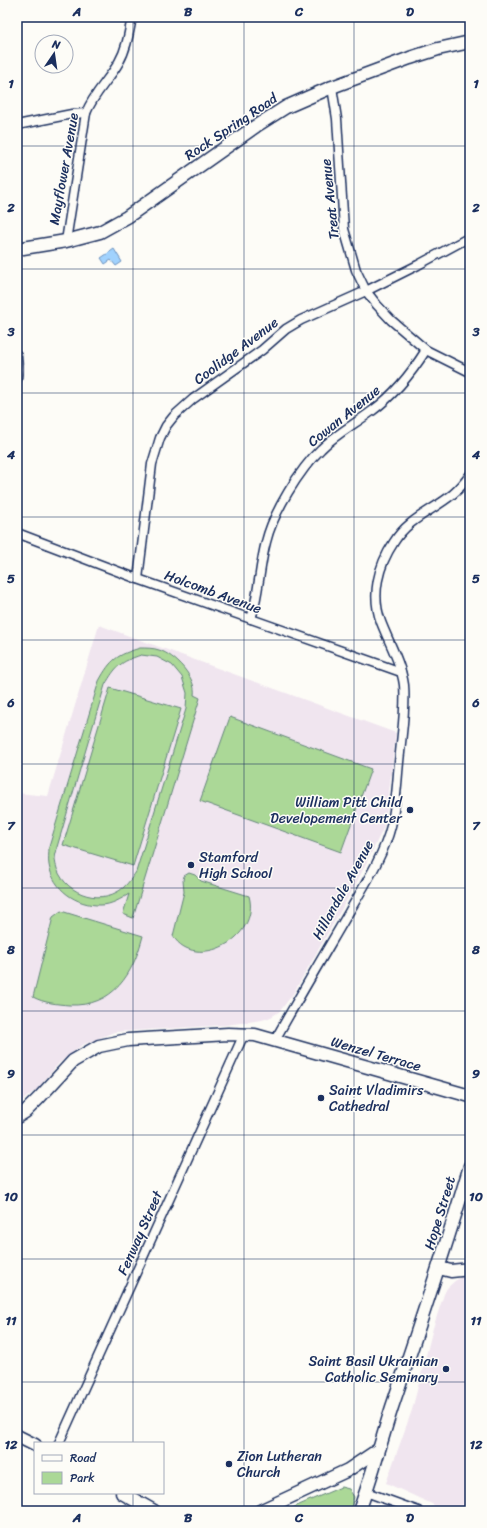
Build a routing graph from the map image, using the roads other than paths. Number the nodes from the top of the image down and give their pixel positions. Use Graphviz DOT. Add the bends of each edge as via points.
graph roads {
  1 [pos="132,17"];
  2 [pos="470,42"];
  3 [pos="332,87"];
  4 [pos="86,113"];
  5 [pos="17,125"];
  6 [pos="470,236"];
  7 [pos="66,241"];
  8 [pos="17,249"];
  9 [pos="366,291"];
  10 [pos="426,350"];
  11 [pos="17,354"];
  12 [pos="470,372"];
  13 [pos="17,379"];
  14 [pos="470,475"];
  15 [pos="17,533"];
  16 [pos="138,579"];
  17 [pos="251,619"];
  18 [pos="401,672"];
  19 [pos="244,1034"];
  20 [pos="274,1040"];
  21 [pos="470,1096"];
  22 [pos="17,1117"];
  23 [pos="470,1166"];
  24 [pos="439,1268"];
  25 [pos="470,1269"];
  26 [pos="17,1436"];
  27 [pos="59,1442"];
  28 [pos="34,1444"];
  29 [pos="378,1450"];
  30 [pos="366,1492"];
  31 [pos="124,1494"];
  32 [pos="154,1511"];
  33 [pos="260,1511"];
  34 [pos="359,1511"];
  35 [pos="418,1511"];
  1 -- 4 [label="street, Mayflower Avenue" via="125,50 94,96"];
  2 -- 3 [label="street, Rock Spring Road" via="410,58"];
  3 -- 7 [label="street, Rock Spring Road" via="273,115 112,226"];
  3 -- 9 [label="street, Treat Avenue" via="337,119 344,229 356,270"];
  4 -- 5 [label="street"];
  4 -- 7 [label="street, Mayflower Avenue"];
  6 -- 9 [label="street, Coolidge Avenue"];
  7 -- 8 [label="street, Rock Spring Road"];
  9 -- 10 [label="street, Treat Avenue" via="391,320"];
  9 -- 16 [label="street, Coolidge Avenue" via="286,329 262,350 184,406 166,426 152,464"];
  10 -- 12 [label="street, Treat Avenue"];
  10 -- 17 [label="street, Cowan Avenue" via="402,384 387,399 320,450 290,490 273,521 266,541"];
  11 -- 13 [label="street"];
  14 -- 18 [label="street, Hillandale Avenue" via="454,494 405,528 384,560 376,597 377,607"];
  15 -- 16 [label="street, Holcomb Avenue"];
  16 -- 17 [label="street, Holcomb Avenue"];
  17 -- 18 [label="street, Holcomb Avenue"];
  18 -- 20 [label="street, Hillandale Avenue" via="404,707 393,814 388,838 359,894"];
  19 -- 20 [label="street"];
  19 -- 22 [label="street" via="128,1040 99,1046 73,1061 25,1112"];
  19 -- 27 [label="street, Fenway Street"];
  20 -- 21 [label="street, Wenzel Terrace"];
  23 -- 24 [label="street, Hope Street"];
  24 -- 25 [label="street" via="451,1271"];
  24 -- 29 [label="street, Hope Street"];
  26 -- 28 [label="street"];
  29 -- 30 [label="street, Hope Street"];
  29 -- 33 [label="street" via="348,1470"];
  30 -- 34 [label="street, Hope Street"];
  30 -- 35 [label="street"];
  31 -- 32 [label="street"];
}
